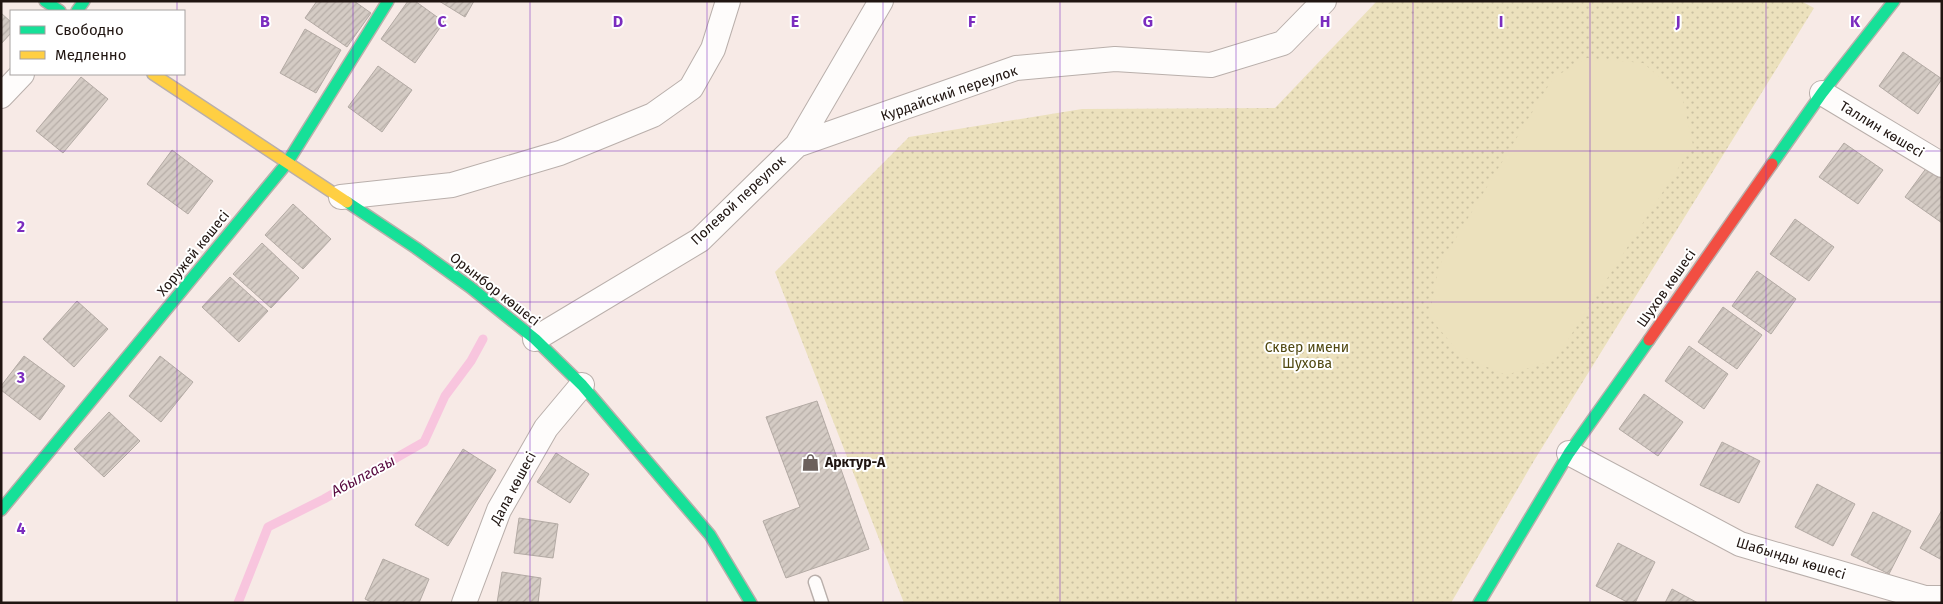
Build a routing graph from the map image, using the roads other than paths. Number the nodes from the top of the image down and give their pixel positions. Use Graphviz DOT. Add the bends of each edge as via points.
graph roads {
  1 [pos="45,1"];
  2 [pos="388,1"];
  3 [pos="728,1"];
  4 [pos="881,1"];
  5 [pos="1324,1"];
  6 [pos="1894,1"];
  7 [pos="58,10"];
  8 [pos="21,75"];
  9 [pos="155,75"];
  10 [pos="1822,93"];
  11 [pos="1,96"];
  12 [pos="797,146"];
  13 [pos="287,163"];
  14 [pos="1942,166"];
  15 [pos="342,197"];
  16 [pos="535,339"];
  17 [pos="582,385"];
  18 [pos="1568,453"];
  19 [pos="1,510"];
  20 [pos="815,582"];
  21 [pos="1942,598"];
  22 [pos="464,603"];
  23 [pos="750,603"];
  24 [pos="822,603"];
  25 [pos="1480,603"];
  1 -- 7 [label="street"];
  2 -- 13 [label="street, Хоружей көшесі"];
  3 -- 15 [label="street" via="713,49 691,88 653,115 560,153 452,185"];
  4 -- 12 [label="street, Полевой переулок"];
  5 -- 12 [label="street, Курдайский переулок" via="1283,43 1211,65 1115,58 1016,68"];
  6 -- 10 [label="street, Шухов көшесі"];
  8 -- 11 [label="street"];
  9 -- 13 [label="street, Орынбор көшесі"];
  10 -- 14 [label="street, Таллин көшесі"];
  10 -- 18 [label="street, Шухов көшесі"];
  12 -- 16 [label="street, Полевой переулок" via="700,240"];
  13 -- 15 [label="street, Орынбор көшесі"];
  13 -- 19 [label="street, Хоружей көшесі"];
  15 -- 16 [label="street, Орынбор көшесі" via="470,287"];
  16 -- 17 [label="street, Орынбор көшесі"];
  17 -- 22 [label="street, Дала көшесі" via="546,428 499,510"];
  17 -- 23 [label="street, Орынбор көшесі" via="710,535"];
  18 -- 21 [label="street, Шабынды көшесі" via="1740,544 1925,598"];
  18 -- 25 [label="street, Шухов көшесі"];
  20 -- 24 [label="lane"];
}
